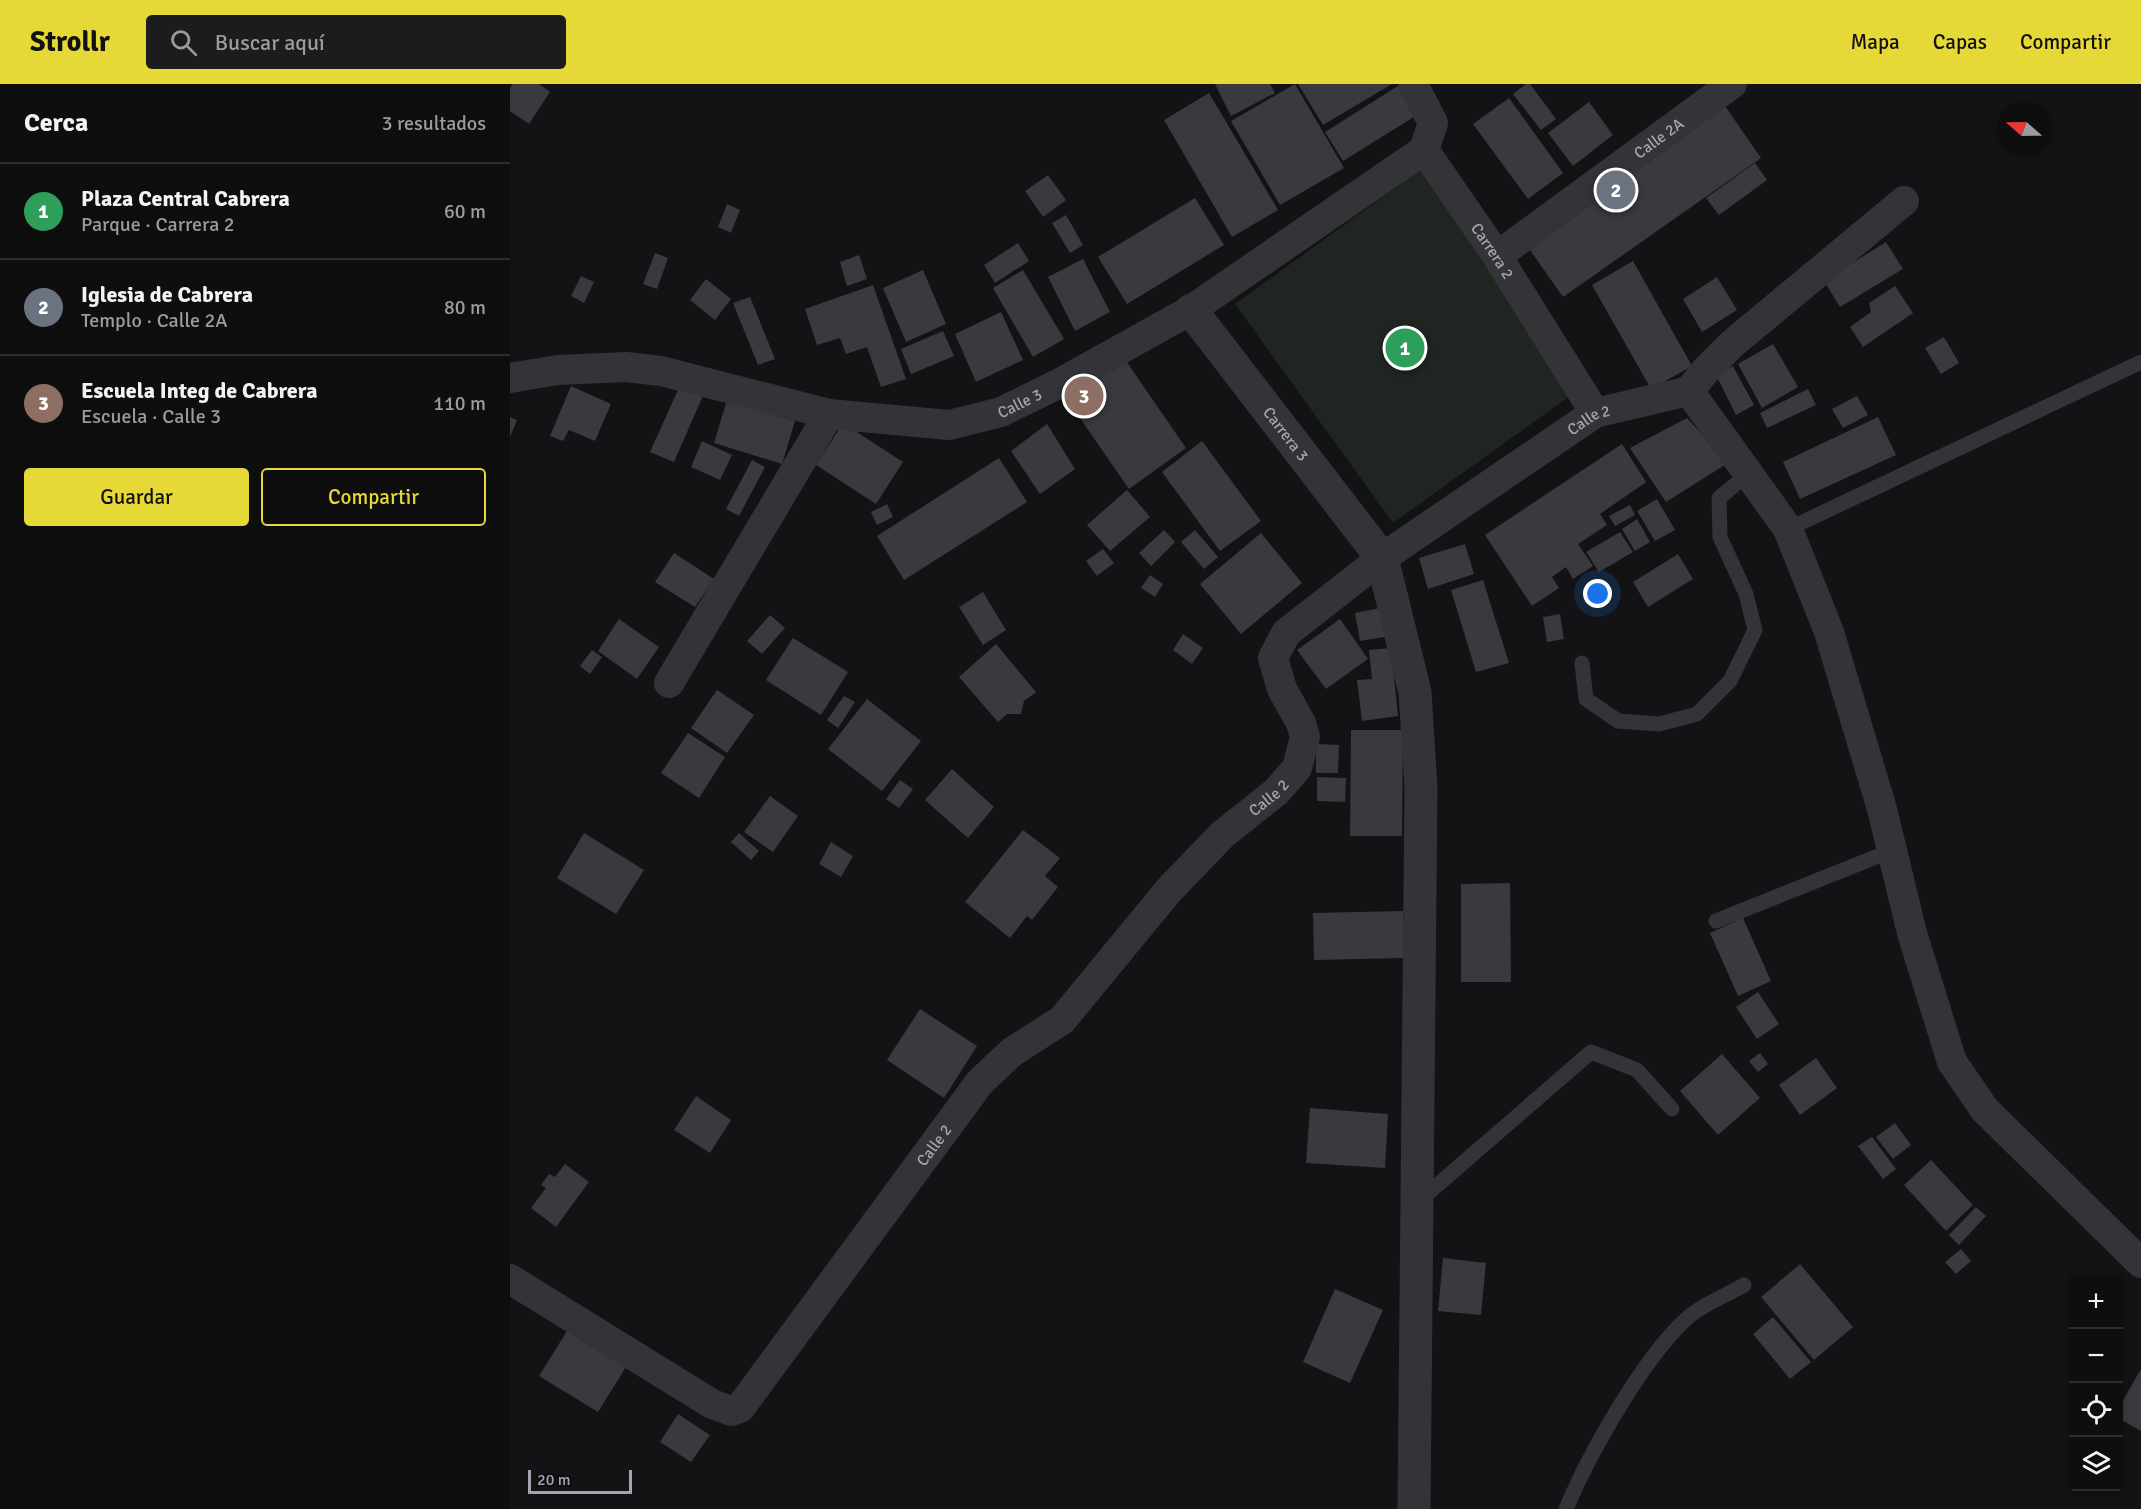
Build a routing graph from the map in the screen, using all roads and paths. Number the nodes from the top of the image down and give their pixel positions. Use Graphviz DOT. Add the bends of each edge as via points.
graph roads {
  1 [pos="1413,84"];
  2 [pos="1732,84"];
  3 [pos="1424,150"];
  4 [pos="1905,201"];
  5 [pos="1497,256"];
  6 [pos="1191,310"];
  7 [pos="2141,363"];
  8 [pos="510,378"];
  9 [pos="1689,392"];
  10 [pos="1595,413"];
  11 [pos="829,414"];
  12 [pos="1748,474"];
  13 [pos="1788,530"];
  14 [pos="1382,558"];
  15 [pos="1582,663"];
  16 [pos="669,683"];
  17 [pos="1892,851"];
  18 [pos="1716,921"];
  19 [pos="1672,1109"];
  20 [pos="1417,1203"];
  21 [pos="2141,1263"];
  22 [pos="510,1279"];
  23 [pos="1744,1286"];
  24 [pos="1414,1509"];
  25 [pos="1566,1509"];
  1 -- 3 [label="street" via="1432,123"];
  2 -- 5 [label="street, Calle 2A"];
  3 -- 5 [label="street, Carrera 2"];
  3 -- 6 [label="street, Calle 3"];
  4 -- 9 [label="street" via="1732,344"];
  5 -- 10 [label="street, Carrera 2"];
  6 -- 11 [label="street, Calle 3" via="1001,412 949,424"];
  6 -- 14 [label="street, Carrera 3"];
  7 -- 13 [label="lane"];
  8 -- 11 [label="street, Calle 3" via="558,369 626,367 661,371"];
  9 -- 10 [label="street, Calle 2"];
  9 -- 12 [label="street"];
  10 -- 14 [label="street, Calle 2"];
  11 -- 16 [label="street"];
  12 -- 13 [label="street"];
  12 -- 15 [label="lane" via="1719,498 1720,537 1746,594 1755,630 1730,681 1696,714 1659,724 1618,721 1586,699"];
  13 -- 17 [label="street" via="1829,632"];
  14 -- 20 [label="street" via="1415,692 1421,788"];
  14 -- 22 [label="street, Calle 2" via="1286,633 1273,658 1282,689 1305,737 1297,768 1276,792 1222,835 1169,890 1062,1020 1012,1052 980,1082 740,1408 731,1411 712,1404"];
  17 -- 18 [label="lane"];
  17 -- 21 [label="street" via="1912,933 1952,1062 1985,1110"];
  19 -- 20 [label="lane" via="1636,1070 1590,1052"];
  20 -- 24 [label="street"];
  23 -- 25 [label="lane" via="1685,1320 1641,1374"];
}
